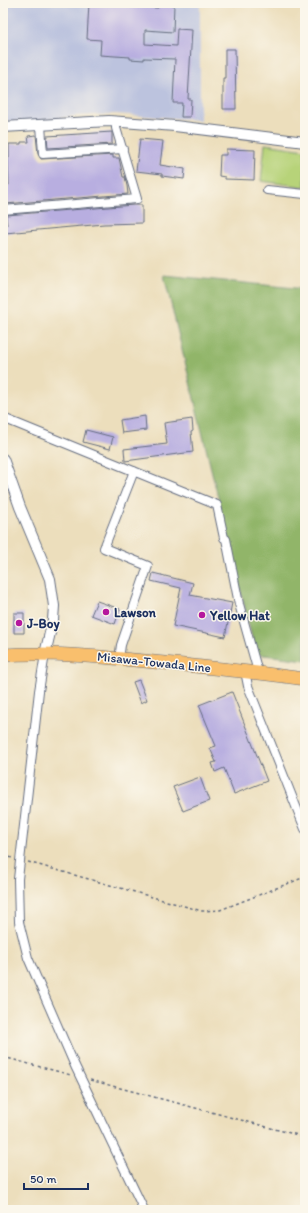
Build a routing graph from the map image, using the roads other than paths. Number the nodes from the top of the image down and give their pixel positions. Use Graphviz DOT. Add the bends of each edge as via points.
graph roads {
  1 [pos="116,122"];
  2 [pos="41,125"];
  3 [pos="3,127"];
  4 [pos="305,142"];
  5 [pos="123,149"];
  6 [pos="267,190"];
  7 [pos="305,194"];
  8 [pos="3,210"];
  9 [pos="3,418"];
  10 [pos="3,459"];
  11 [pos="134,471"];
  12 [pos="45,654"];
  13 [pos="3,655"];
  14 [pos="119,659"];
  15 [pos="244,671"];
  16 [pos="258,672"];
  17 [pos="305,679"];
  18 [pos="305,829"];
  19 [pos="144,1210"];
  1 -- 2 [label="street"];
  1 -- 4 [label="street" via="175,126"];
  1 -- 5 [label="street"];
  2 -- 3 [label="street"];
  2 -- 5 [label="street" via="43,154"];
  5 -- 8 [label="street" via="137,199"];
  6 -- 7 [label="street"];
  9 -- 11 [label="street"];
  10 -- 12 [label="street" via="50,579 54,606"];
  11 -- 14 [label="street" via="104,548 148,566 121,645"];
  11 -- 16 [label="street" via="217,505 239,604"];
  12 -- 13 [label="main road, Misawa-Towada Line"];
  12 -- 14 [label="main road, Misawa-Towada Line"];
  12 -- 19 [label="street" via="18,879 19,922 28,958 81,1078"];
  14 -- 15 [label="main road, Misawa-Towada Line"];
  15 -- 16 [label="main road, Misawa-Towada Line"];
  15 -- 18 [label="street"];
  16 -- 17 [label="main road, Misawa-Towada Line"];
}
